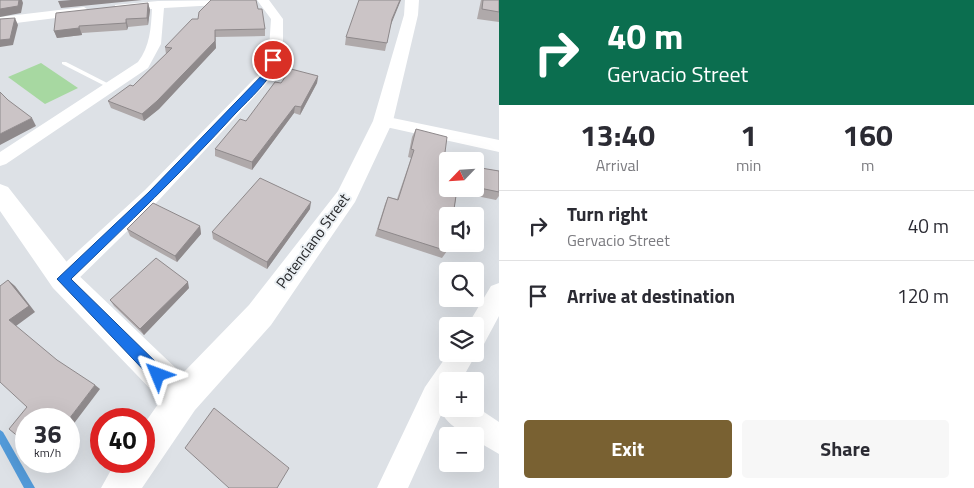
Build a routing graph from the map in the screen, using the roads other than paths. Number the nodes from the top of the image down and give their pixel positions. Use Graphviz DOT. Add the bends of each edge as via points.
graph roads {
  1 [pos="265,0"];
  2 [pos="412,0"];
  3 [pos="249,1"];
  4 [pos="158,4"];
  5 [pos="0,20"];
  6 [pos="64,63"];
  7 [pos="111,87"];
  8 [pos="383,121"];
  9 [pos="499,146"];
  10 [pos="0,160"];
  11 [pos="0,193"];
  12 [pos="63,279"];
  13 [pos="499,293"];
  14 [pos="486,329"];
  15 [pos="183,398"];
  16 [pos="439,414"];
  17 [pos="467,417"];
  18 [pos="155,438"];
  19 [pos="499,439"];
  20 [pos="130,473"];
  21 [pos="120,488"];
  22 [pos="392,488"];
  1 -- 3 [label="street"];
  1 -- 12 [label="street" via="277,19 276,49 270,71 152,195"];
  2 -- 8 [label="street, Potenciano Street" via="411,15"];
  3 -- 4 [label="street"];
  4 -- 5 [label="street"];
  4 -- 7 [label="street" via="153,53 143,65"];
  6 -- 7 [label="lane"];
  7 -- 10 [label="street"];
  8 -- 9 [label="street"];
  8 -- 15 [label="street, Potenciano Street" via="348,196 260,315"];
  11 -- 12 [label="street"];
  12 -- 15 [label="street"];
  13 -- 14 [label="street"];
  15 -- 18 [label="street, Potenciano Street"];
  16 -- 22 [label="street"];
  17 -- 19 [label="street"];
  20 -- 21 [label="street"];
}
